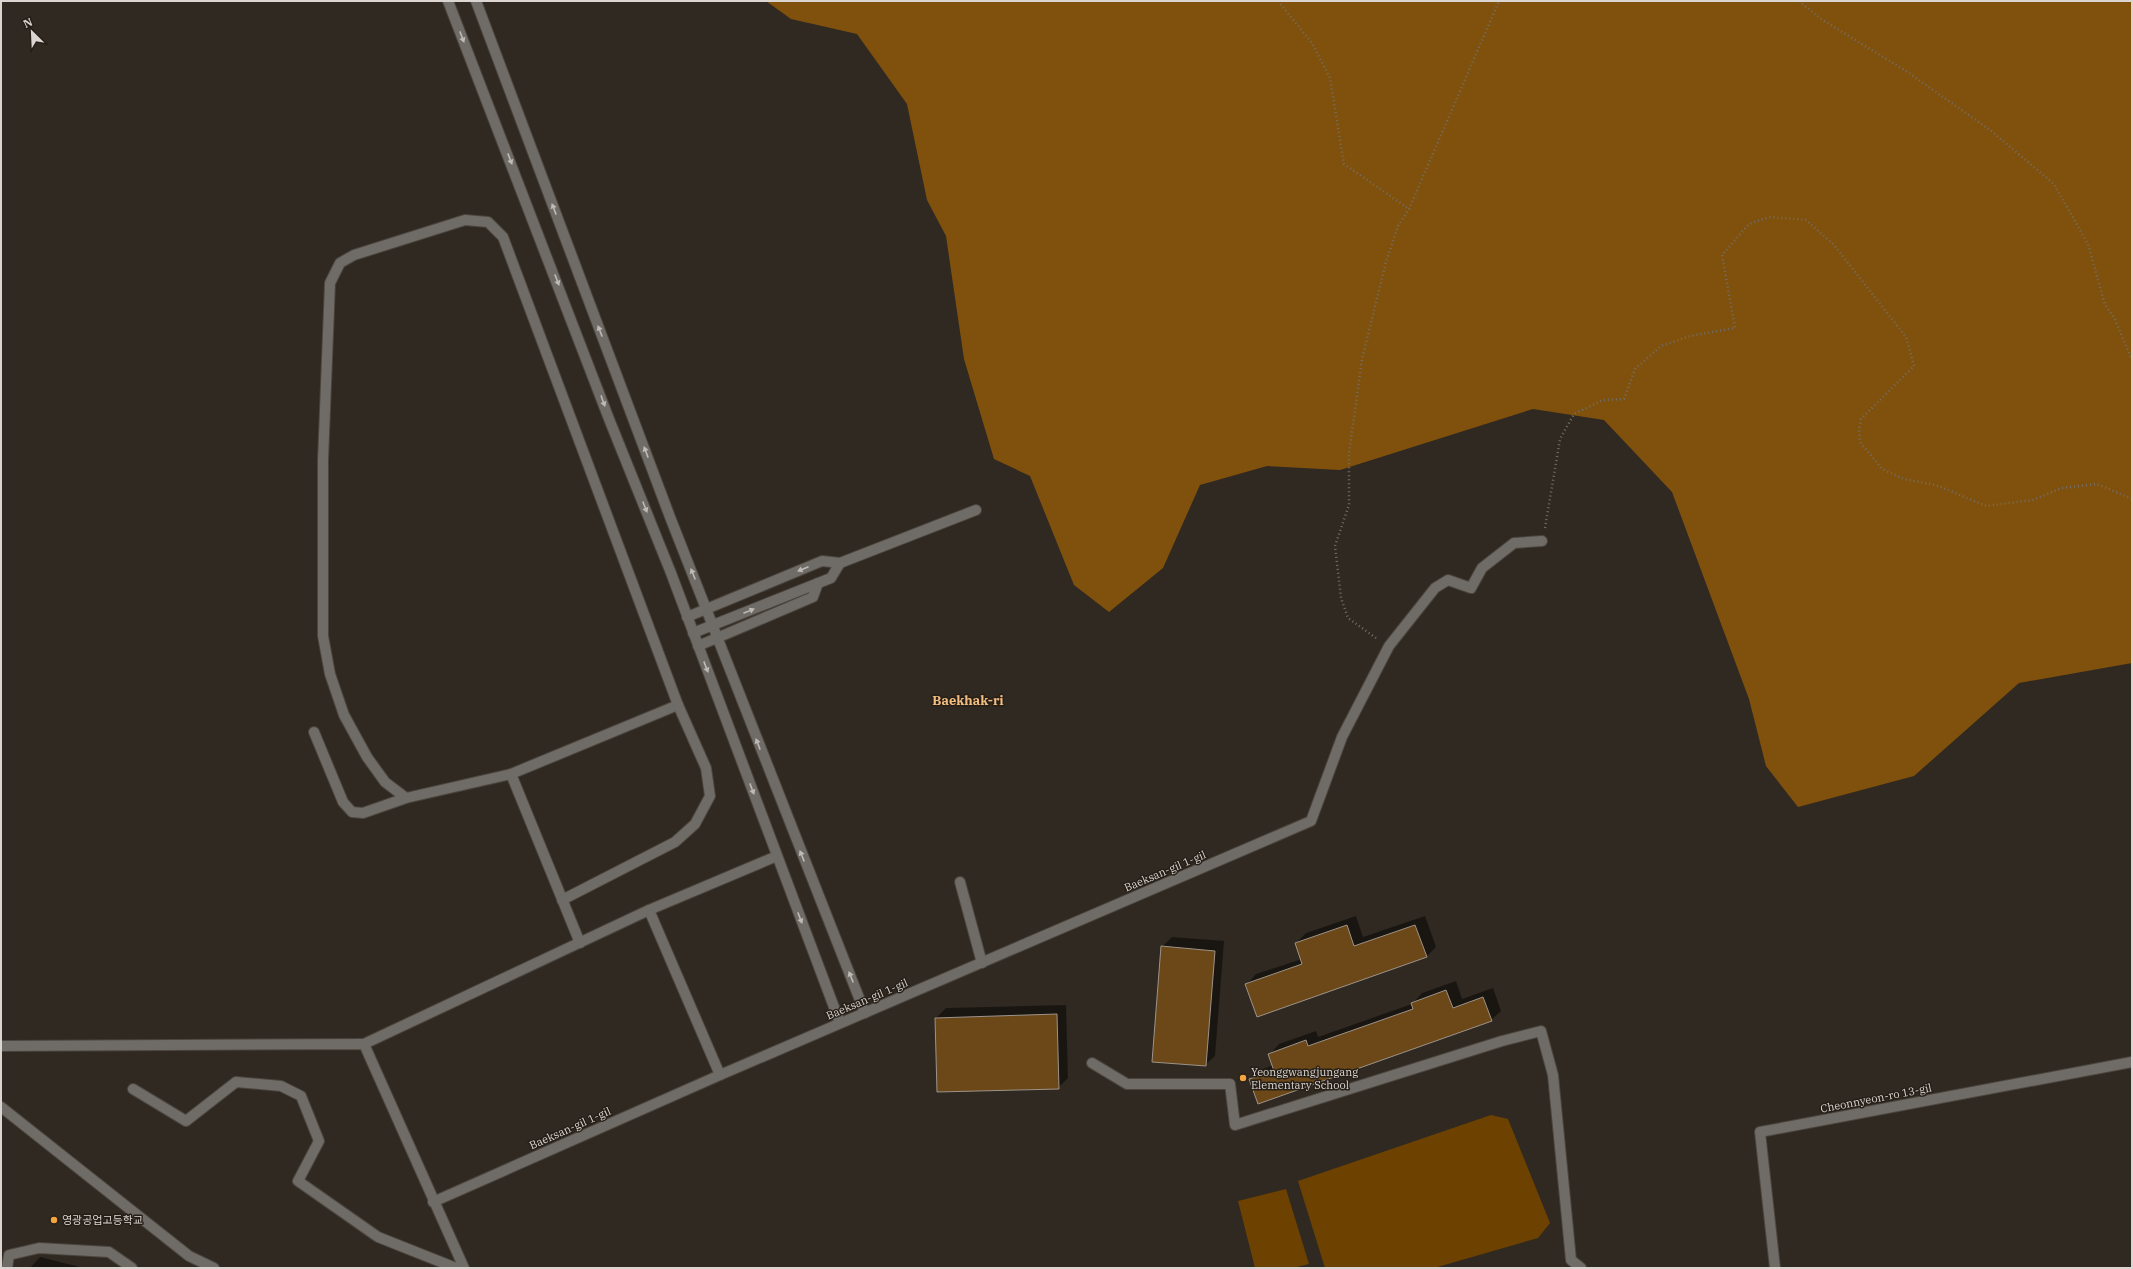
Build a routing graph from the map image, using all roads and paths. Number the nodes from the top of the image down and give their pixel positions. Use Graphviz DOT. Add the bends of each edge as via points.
graph roads {
  1 [pos="448,1"];
  2 [pos="476,1"];
  3 [pos="1278,1"];
  4 [pos="1499,1"];
  5 [pos="1799,1"];
  6 [pos="1409,209"];
  7 [pos="2132,360"];
  8 [pos="2132,499"];
  9 [pos="976,510"];
  10 [pos="1542,541"];
  11 [pos="840,563"];
  12 [pos="818,583"];
  13 [pos="707,610"];
  14 [pos="687,617"];
  15 [pos="713,626"];
  16 [pos="693,634"];
  17 [pos="717,638"];
  18 [pos="698,646"];
  19 [pos="1388,646"];
  20 [pos="678,705"];
  21 [pos="314,732"];
  22 [pos="511,774"];
  23 [pos="406,798"];
  24 [pos="777,856"];
  25 [pos="960,882"];
  26 [pos="562,900"];
  27 [pos="649,910"];
  28 [pos="580,944"];
  29 [pos="982,963"];
  30 [pos="865,1013"];
  31 [pos="840,1023"];
  32 [pos="364,1044"];
  33 [pos="1,1046"];
  34 [pos="2132,1062"];
  35 [pos="1092,1063"];
  36 [pos="720,1075"];
  37 [pos="133,1089"];
  38 [pos="1,1107"];
  39 [pos="433,1202"];
  40 [pos="7,1268"];
  41 [pos="132,1268"];
  42 [pos="214,1268"];
  43 [pos="456,1268"];
  44 [pos="464,1268"];
  45 [pos="1581,1268"];
  46 [pos="1775,1268"];
  1 -- 14 [label="street, one-way"];
  13 -- 2 [label="street, one-way"];
  3 -- 6 [label="path" via="1312,43 1330,78 1344,164"];
  4 -- 6 [label="path"];
  5 -- 7 [label="path" via="1822,19 1906,71 1990,130 2054,184 2088,244 2104,305 2114,317"];
  6 -- 19 [label="path" via="1398,226 1386,262 1362,359 1349,453 1349,505 1335,546 1341,598 1348,618"];
  8 -- 10 [label="path" via="2097,484 2062,488 2033,500 1986,506 1936,485 1904,479 1882,469 1860,442 1859,430 1861,419 1914,366 1906,337 1834,245 1806,220 1769,217 1749,224 1722,254 1735,328 1690,336 1661,346 1635,369 1624,399 1603,400 1574,414 1560,439"];
  9 -- 11 [label="street"];
  10 -- 19 [label="street" via="1514,543 1482,568 1471,588 1448,580 1435,588"];
  11 -- 12 [label="street" via="831,578"];
  11 -- 13 [label="street, one-way" via="822,561"];
  15 -- 12 [label="street, one-way"];
  12 -- 17 [label="street" via="813,597"];
  13 -- 14 [label="street"];
  13 -- 15 [label="street"];
  14 -- 16 [label="street"];
  15 -- 16 [label="street"];
  15 -- 17 [label="street"];
  16 -- 18 [label="street"];
  17 -- 18 [label="street"];
  30 -- 17 [label="street, one-way"];
  18 -- 24 [label="street, one-way"];
  19 -- 29 [label="street, Baeksan-gil 1-gil" via="1342,738 1312,822"];
  20 -- 22 [label="street"];
  20 -- 23 [label="street" via="503,237 488,222 465,220 354,255 340,263 330,283 322,460 323,636 330,674 344,716 384,782"];
  20 -- 26 [label="street" via="706,768 710,796 695,824 675,842"];
  21 -- 23 [label="street" via="343,802 352,812 363,813"];
  22 -- 23 [label="street"];
  22 -- 26 [label="street"];
  24 -- 27 [label="street"];
  24 -- 31 [label="street, one-way"];
  25 -- 29 [label="street"];
  26 -- 28 [label="street"];
  27 -- 28 [label="street"];
  27 -- 36 [label="street"];
  28 -- 32 [label="street"];
  29 -- 30 [label="street, Baeksan-gil 1-gil"];
  30 -- 31 [label="street, Baeksan-gil 1-gil"];
  31 -- 36 [label="street, Baeksan-gil 1-gil"];
  32 -- 33 [label="street"];
  32 -- 39 [label="street"];
  34 -- 46 [label="street, Cheonnyeon-ro 13-gil" via="1760,1132"];
  35 -- 45 [label="street" via="1127,1084 1230,1084 1235,1125 1540,1030 1553,1075 1571,1260"];
  36 -- 39 [label="street, Baeksan-gil 1-gil"];
  37 -- 43 [label="street" via="186,1121 236,1082 281,1086 302,1096 319,1141 298,1181 378,1237"];
  38 -- 42 [label="street" via="189,1256"];
  39 -- 44 [label="street"];
  40 -- 41 [label="street" via="9,1255 39,1248 109,1252"];
}
